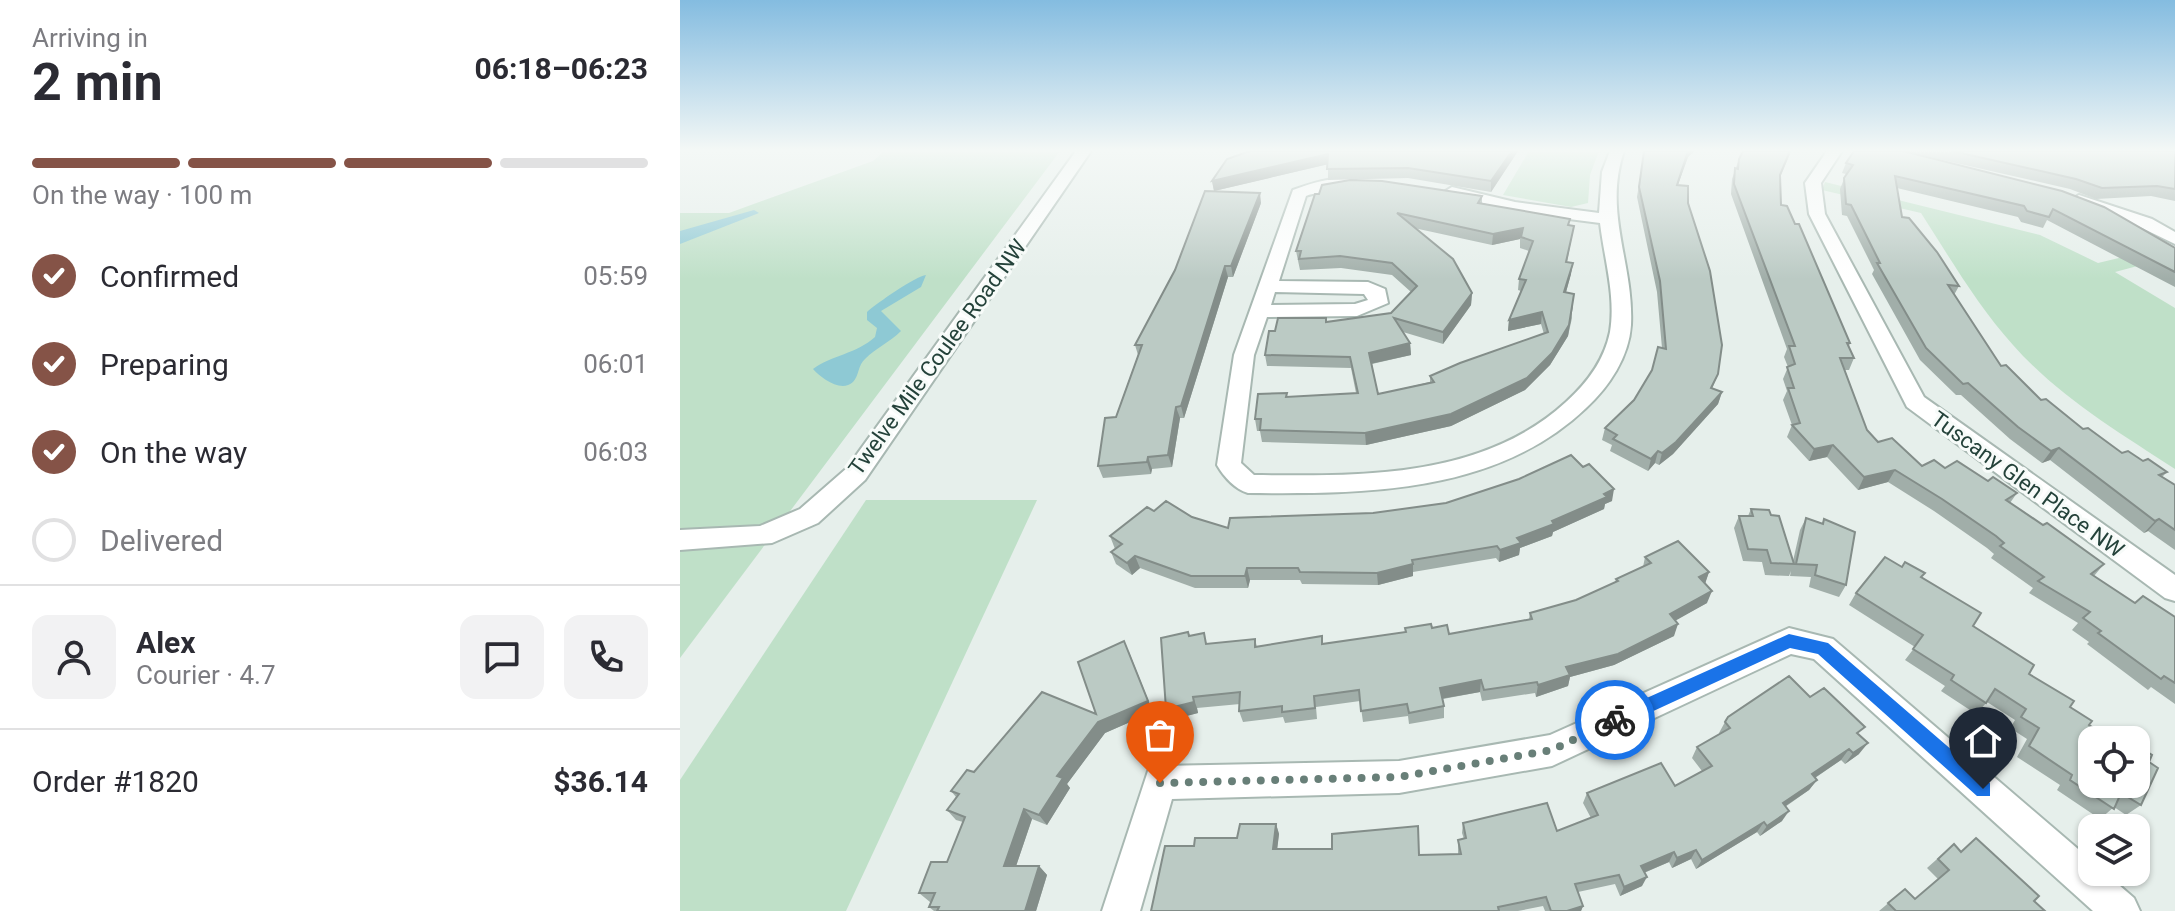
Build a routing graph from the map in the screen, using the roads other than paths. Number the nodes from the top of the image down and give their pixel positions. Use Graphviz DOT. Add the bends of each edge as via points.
graph roads {
  1 [pos="1054,194"];
  2 [pos="1299,194"];
  3 [pos="1453,194"];
  4 [pos="1606,194"];
  5 [pos="1814,194"];
  6 [pos="2055,194"];
  7 [pos="2165,215"];
  8 [pos="1607,219"];
  9 [pos="2146,223"];
  10 [pos="2175,239"];
  11 [pos="1269,286"];
  12 [pos="1261,311"];
  13 [pos="680,540"];
  14 [pos="2175,590"];
  15 [pos="1121,911"];
  16 [pos="2121,911"];
  1 -- 13 [label="street, Twelve Mile Coulee Road NW" via="856,474 809,516 763,536"];
  2 -- 11 [label="street"];
  3 -- 8 [label="street"];
  4 -- 8 [label="street"];
  5 -- 14 [label="street, Tuscany Glen Place NW" via="1817,214 1915,402"];
  6 -- 9 [label="street"];
  7 -- 9 [label="street"];
  8 -- 12 [label="street" via="1621,324 1602,378 1556,425 1468,465 1327,485 1248,484 1229,465 1244,355"];
  9 -- 10 [label="street"];
  11 -- 12 [label="street"];
  11 -- 12 [label="street" via="1368,288 1378,293 1378,303 1357,310"];
  15 -- 16 [label="street" via="1160,783 1399,777 1552,750 1789,641 1822,648"];
}
